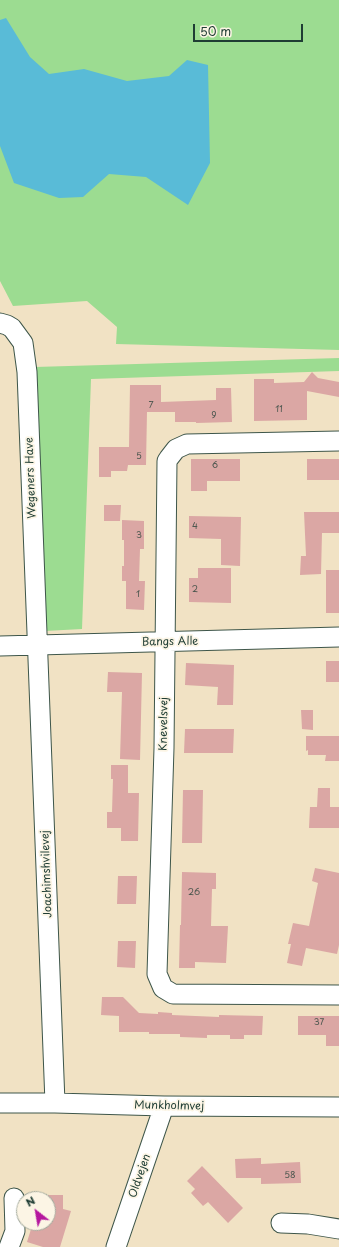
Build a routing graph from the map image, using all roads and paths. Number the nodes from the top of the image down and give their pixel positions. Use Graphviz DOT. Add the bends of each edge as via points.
graph roads {
  1 [pos="0,323"];
  2 [pos="339,441"];
  3 [pos="339,637"];
  4 [pos="165,642"];
  5 [pos="38,645"];
  6 [pos="0,646"];
  7 [pos="339,995"];
  8 [pos="0,1103"];
  9 [pos="56,1103"];
  10 [pos="164,1106"];
  11 [pos="339,1107"];
  12 [pos="13,1198"];
  13 [pos="281,1223"];
  14 [pos="339,1229"];
  15 [pos="9,1247"];
  16 [pos="116,1247"];
  1 -- 5 [label="street, Wegeners Have" via="12,328 20,337 24,343 26,358"];
  2 -- 4 [label="street, Knevelsvej" via="187,444 172,452 168,461"];
  3 -- 4 [label="street, Bangs Alle"];
  4 -- 5 [label="street, Bangs Alle"];
  4 -- 7 [label="street, Knevelsvej" via="157,974 160,984 173,994"];
  5 -- 6 [label="street, Bangs Alle"];
  5 -- 9 [label="street, Joachimshvilevej"];
  8 -- 9 [label="street, Munkholmvej"];
  9 -- 10 [label="street, Munkholmvej"];
  10 -- 11 [label="street, Munkholmvej"];
  10 -- 16 [label="street, Oldvejen"];
  12 -- 15 [label="street" via="15,1231"];
  13 -- 14 [label="street"];
}
